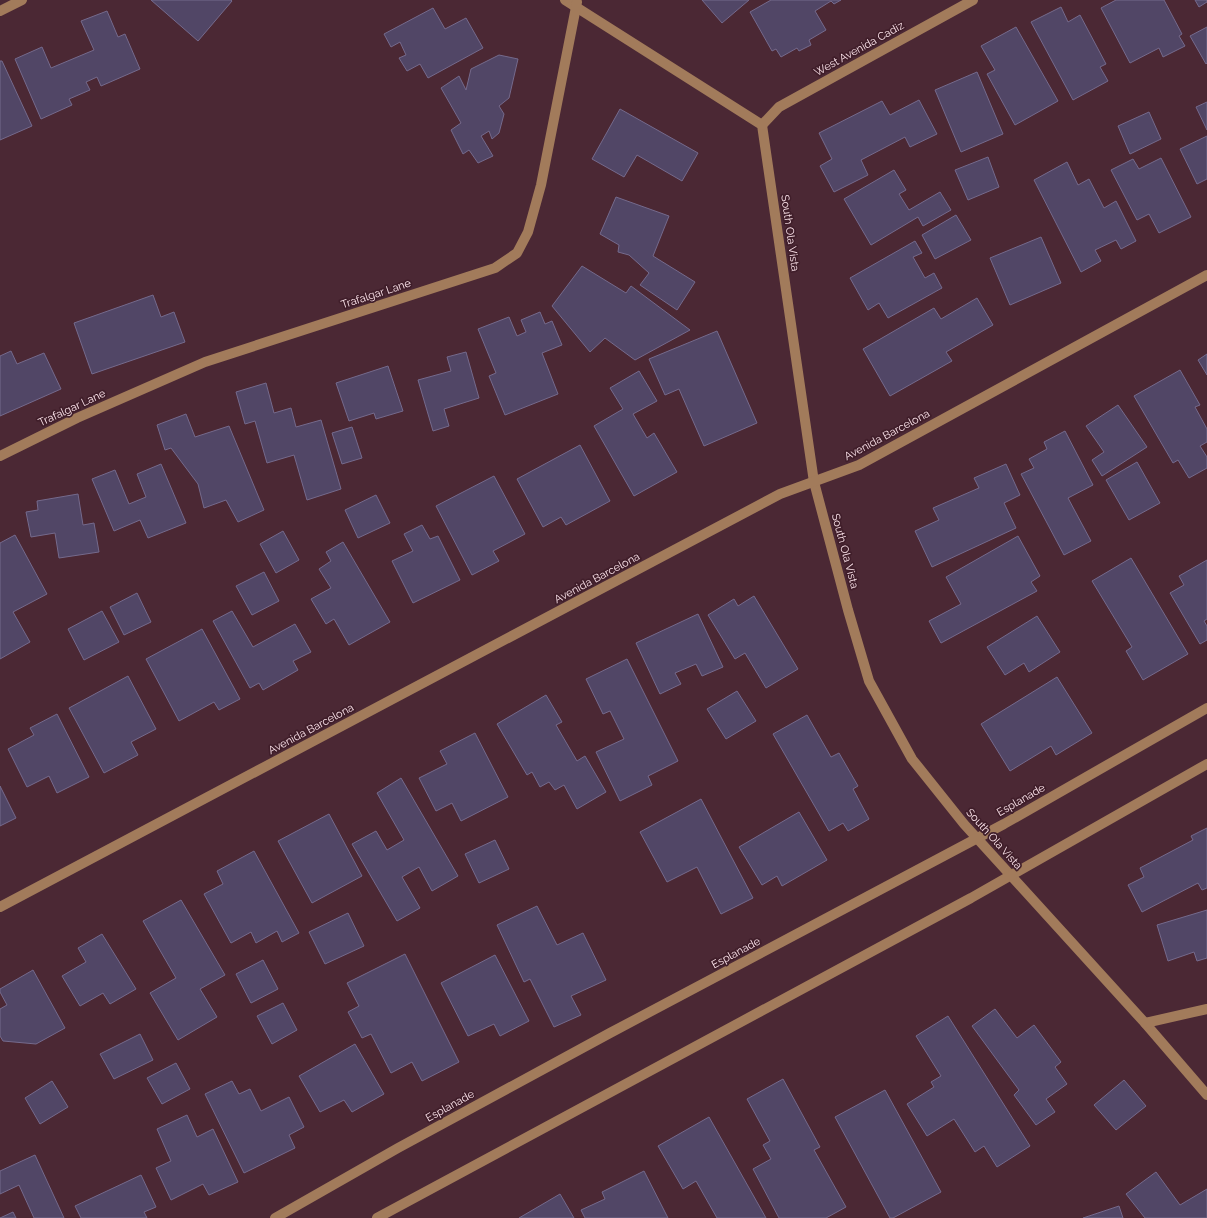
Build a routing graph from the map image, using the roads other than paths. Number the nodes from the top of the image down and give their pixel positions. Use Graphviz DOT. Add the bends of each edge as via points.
graph roads {
  1 [pos="22,0"];
  2 [pos="565,0"];
  3 [pos="973,0"];
  4 [pos="577,4"];
  5 [pos="0,11"];
  6 [pos="762,125"];
  7 [pos="1207,275"];
  8 [pos="0,456"];
  9 [pos="814,482"];
  10 [pos="1207,708"];
  11 [pos="1207,764"];
  12 [pos="977,838"];
  13 [pos="1010,875"];
  14 [pos="0,907"];
  15 [pos="1207,1009"];
  16 [pos="1145,1022"];
  17 [pos="1207,1095"];
  18 [pos="275,1218"];
  19 [pos="378,1218"];
  1 -- 5 [label="street"];
  2 -- 4 [label="street"];
  3 -- 6 [label="street, West Avenida Cadiz" via="779,107"];
  4 -- 6 [label="street"];
  4 -- 8 [label="street, Trafalgar Lane" via="541,185 528,232 517,253 495,268 205,362 77,418"];
  6 -- 9 [label="street, South Ola Vista"];
  7 -- 9 [label="street, Avenida Barcelona" via="859,465"];
  9 -- 12 [label="street, South Ola Vista" via="870,681 912,759"];
  9 -- 14 [label="street, Avenida Barcelona" via="773,498"];
  10 -- 12 [label="street, Esplanade"];
  11 -- 13 [label="street"];
  12 -- 13 [label="street, South Ola Vista"];
  12 -- 18 [label="street, Esplanade" via="610,1033"];
  13 -- 16 [label="street, South Ola Vista"];
  13 -- 19 [label="street"];
  15 -- 16 [label="street"];
  16 -- 17 [label="street, South Ola Vista"];
}
